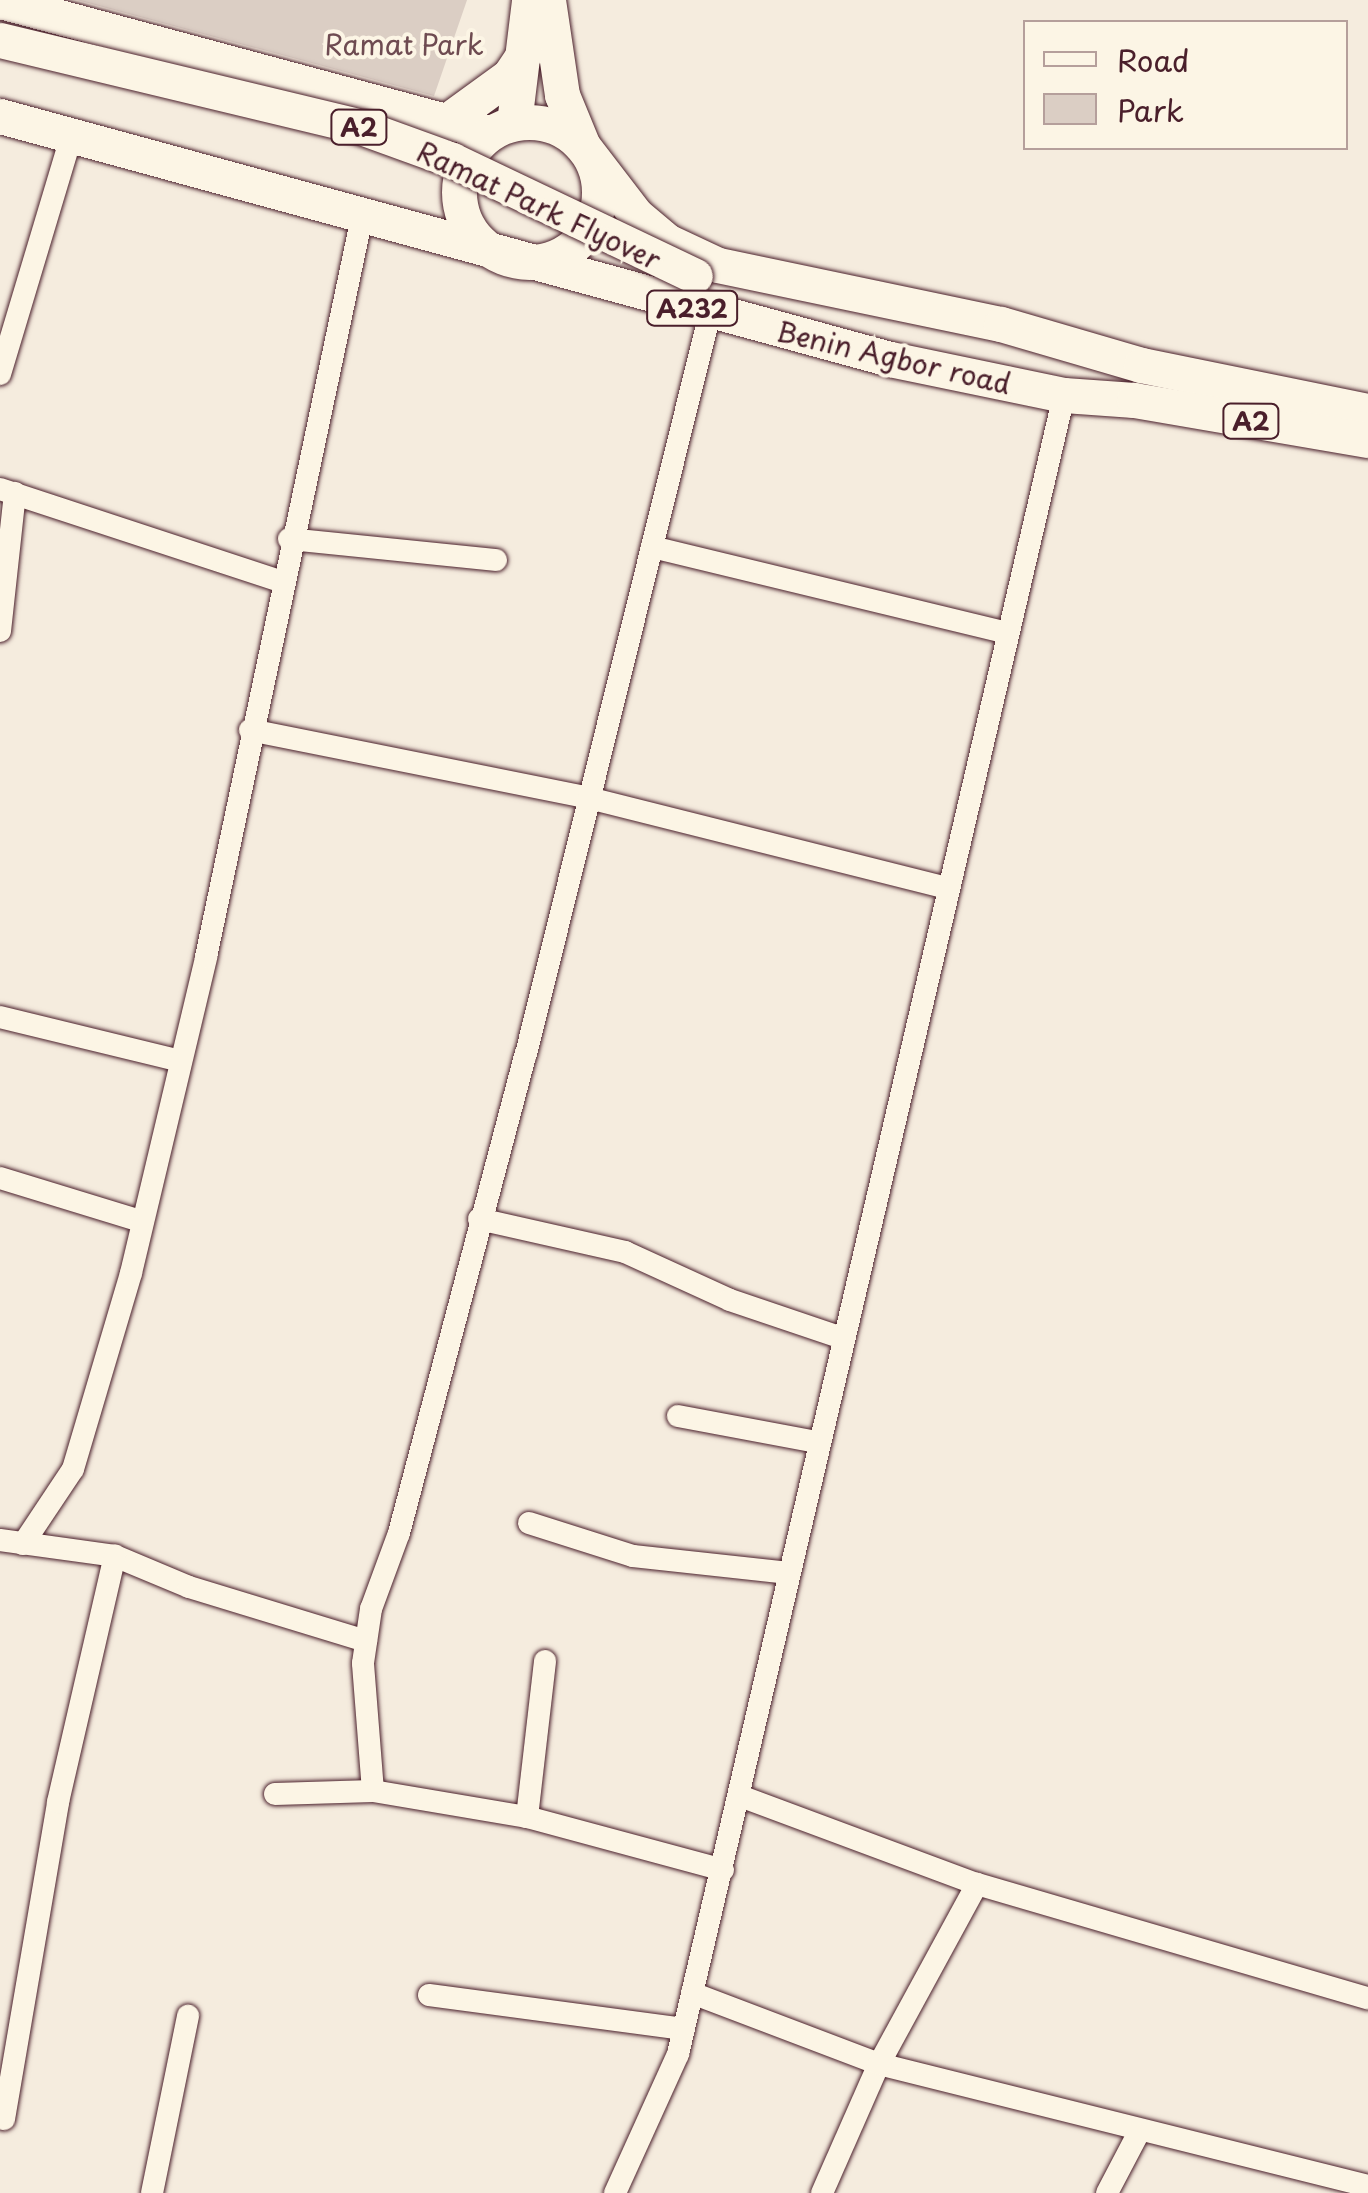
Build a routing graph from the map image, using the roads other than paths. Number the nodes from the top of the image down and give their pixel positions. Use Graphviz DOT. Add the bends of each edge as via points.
graph roads {
  1 [pos="528,0"];
  2 [pos="548,0"];
  3 [pos="0,1"];
  4 [pos="0,40"];
  5 [pos="524,53"];
  6 [pos="0,60"];
  7 [pos="0,116"];
  8 [pos="447,121"];
  9 [pos="502,128"];
  10 [pos="71,138"];
  11 [pos="583,146"];
  12 [pos="362,217"];
  13 [pos="507,259"];
  14 [pos="699,295"];
  15 [pos="0,374"];
  16 [pos="1138,382"];
  17 [pos="1064,395"];
  18 [pos="1368,410"];
  19 [pos="1368,440"];
  20 [pos="7,491"];
  21 [pos="289,540"];
  22 [pos="652,547"];
  23 [pos="496,560"];
  24 [pos="280,581"];
  25 [pos="0,631"];
  26 [pos="1007,634"];
  27 [pos="250,730"];
  28 [pos="589,798"];
  29 [pos="948,888"];
  30 [pos="0,1017"];
  31 [pos="180,1062"];
  32 [pos="0,1178"];
  33 [pos="479,1219"];
  34 [pos="140,1220"];
  35 [pos="842,1338"];
  36 [pos="678,1416"];
  37 [pos="817,1442"];
  38 [pos="530,1523"];
  39 [pos="12,1542"];
  40 [pos="115,1556"];
  41 [pos="789,1573"];
  42 [pos="366,1641"];
  43 [pos="545,1661"];
  44 [pos="373,1791"];
  45 [pos="276,1794"];
  46 [pos="740,1796"];
  47 [pos="527,1818"];
  48 [pos="722,1870"];
  49 [pos="977,1884"];
  50 [pos="692,1993"];
  51 [pos="429,1995"];
  52 [pos="1368,1998"];
  53 [pos="188,2016"];
  54 [pos="684,2029"];
  55 [pos="879,2064"];
  56 [pos="4,2119"];
  57 [pos="1139,2132"];
  58 [pos="1368,2186"];
  59 [pos="152,2193"];
  60 [pos="615,2193"];
  61 [pos="822,2193"];
  62 [pos="1106,2193"];
  1 -- 5 [label="highway"];
  2 -- 11 [label="highway, Benin Agbor road / A232" via="562,96"];
  3 -- 8 [label="highway"];
  4 -- 14 [label="highway, Ramat Park Flyover / A2, bridge" via="361,127 452,160"];
  5 -- 8 [label="highway" via="509,76"];
  5 -- 9 [label="highway"];
  6 -- 14 [label="highway, Ramat Park Flyover / A2" via="356,146 447,178"];
  7 -- 10 [label="highway, Benin Agbor road"];
  8 -- 9 [label="highway"];
  9 -- 11 [label="highway" via="552,125"];
  9 -- 13 [label="highway" via="465,163 459,201 475,237"];
  10 -- 12 [label="highway, Benin Agbor road / A232"];
  10 -- 15 [label="street"];
  11 -- 13 [label="highway" via="600,184 592,224 562,254 535,262"];
  11 -- 16 [label="highway, Benin Agbor road / A232" via="636,215 667,241 718,265 1001,324"];
  12 -- 13 [label="highway, Benin Agbor road / A232"];
  12 -- 21 [label="street"];
  13 -- 14 [label="highway, Benin Agbor road / A232"];
  14 -- 16 [label="highway, Ramat Park Flyover / A2" via="1008,348"];
  14 -- 17 [label="highway, Benin Agbor road / A232"];
  14 -- 22 [label="street"];
  16 -- 17 [label="highway, Benin Agbor road / A232"];
  16 -- 18 [label="highway, Benin Agbor road / A2"];
  16 -- 19 [label="highway, Benin Agbor road / A2"];
  17 -- 26 [label="street"];
  20 -- 24 [label="street"];
  20 -- 25 [label="street"];
  21 -- 23 [label="street"];
  21 -- 24 [label="street"];
  22 -- 26 [label="street"];
  22 -- 28 [label="street"];
  24 -- 27 [label="street"];
  26 -- 29 [label="street"];
  27 -- 28 [label="street"];
  27 -- 31 [label="street"];
  28 -- 29 [label="street"];
  28 -- 33 [label="street"];
  29 -- 35 [label="street"];
  30 -- 31 [label="street"];
  31 -- 34 [label="street"];
  32 -- 34 [label="street"];
  33 -- 35 [label="street" via="625,1252 730,1300"];
  33 -- 42 [label="street"];
  34 -- 39 [label="street" via="73,1470"];
  35 -- 37 [label="street"];
  36 -- 37 [label="street"];
  37 -- 41 [label="street"];
  38 -- 41 [label="street" via="632,1556"];
  39 -- 40 [label="street"];
  40 -- 42 [label="street"];
  40 -- 56 [label="street" via="58,1802"];
  41 -- 46 [label="street"];
  42 -- 44 [label="street"];
  43 -- 47 [label="street"];
  44 -- 45 [label="street"];
  44 -- 47 [label="street"];
  46 -- 48 [label="street"];
  46 -- 49 [label="street"];
  47 -- 48 [label="street"];
  48 -- 50 [label="street"];
  49 -- 52 [label="street"];
  49 -- 55 [label="street"];
  50 -- 54 [label="street"];
  50 -- 55 [label="street"];
  51 -- 54 [label="street"];
  53 -- 59 [label="street"];
  54 -- 60 [label="street"];
  55 -- 57 [label="street"];
  55 -- 61 [label="street"];
  57 -- 58 [label="street"];
  57 -- 62 [label="street"];
}
